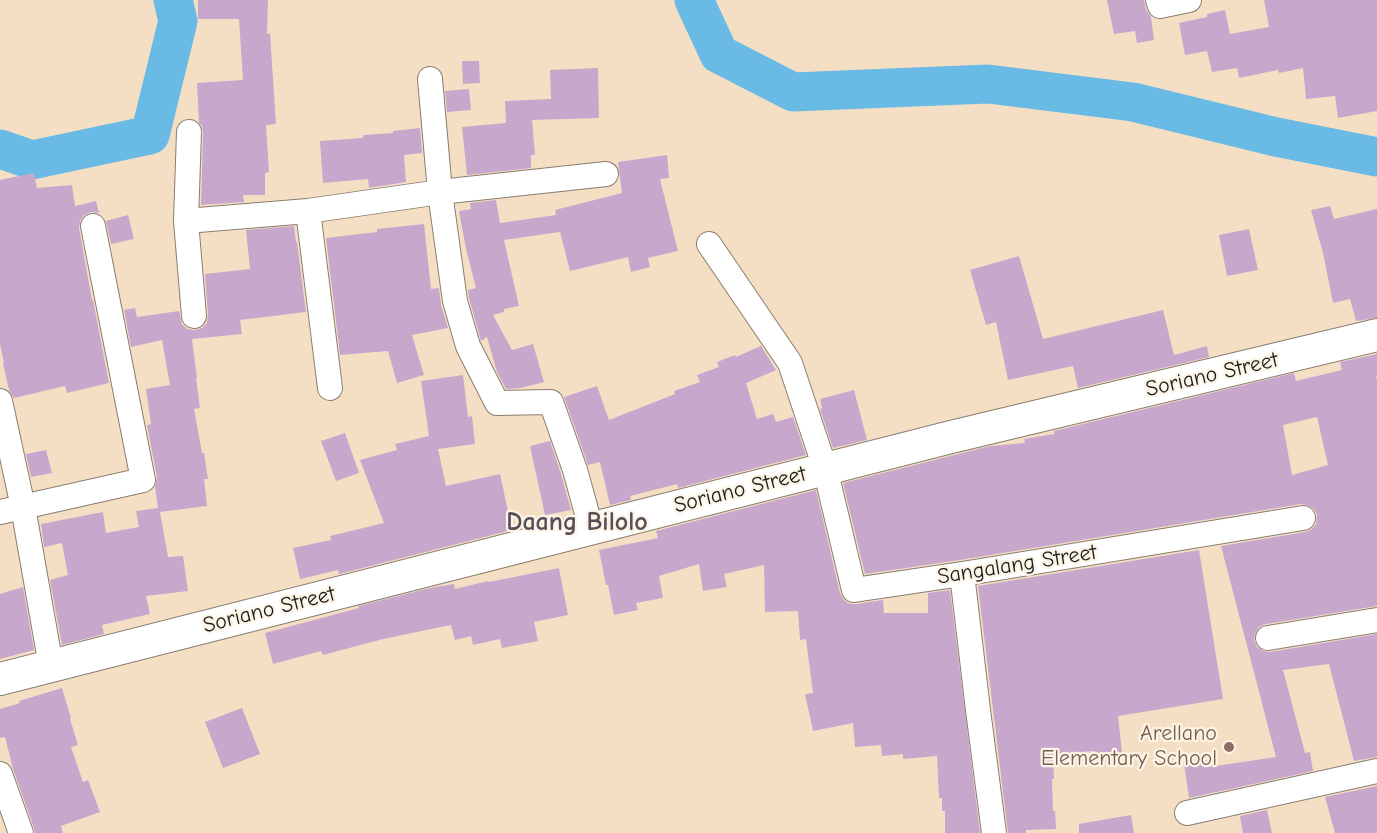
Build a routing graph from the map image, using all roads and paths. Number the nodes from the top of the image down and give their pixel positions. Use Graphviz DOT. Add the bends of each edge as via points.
graph roads {
  1 [pos="1189,0"];
  2 [pos="1159,3"];
  3 [pos="430,79"];
  4 [pos="189,132"];
  5 [pos="606,174"];
  6 [pos="440,192"];
  7 [pos="308,211"];
  8 [pos="186,221"];
  9 [pos="93,226"];
  10 [pos="709,244"];
  11 [pos="194,316"];
  12 [pos="1377,337"];
  13 [pos="330,388"];
  14 [pos="0,401"];
  15 [pos="825,468"];
  16 [pos="23,507"];
  17 [pos="0,512"];
  18 [pos="1303,518"];
  19 [pos="591,528"];
  20 [pos="962,574"];
  21 [pos="1377,620"];
  22 [pos="1268,638"];
  23 [pos="51,666"];
  24 [pos="0,679"];
  25 [pos="1377,771"];
  26 [pos="0,774"];
  27 [pos="1187,813"];
  28 [pos="21,833"];
  29 [pos="994,833"];
  1 -- 2 [label="street"];
  3 -- 6 [label="street"];
  4 -- 8 [label="street"];
  5 -- 6 [label="street"];
  6 -- 7 [label="street"];
  6 -- 19 [label="street" via="455,301 468,346 497,403 551,402"];
  7 -- 8 [label="street"];
  7 -- 13 [label="street"];
  8 -- 11 [label="street"];
  9 -- 16 [label="street" via="143,480"];
  10 -- 15 [label="street" via="790,363"];
  12 -- 15 [label="main road, Soriano Street"];
  14 -- 16 [label="street"];
  15 -- 19 [label="main road, Soriano Street"];
  15 -- 20 [label="street, Sangalang Street" via="854,590"];
  16 -- 17 [label="street"];
  16 -- 23 [label="street"];
  18 -- 20 [label="street, Sangalang Street"];
  19 -- 23 [label="main road, Soriano Street"];
  20 -- 29 [label="street"];
  21 -- 22 [label="street"];
  23 -- 24 [label="main road, Soriano Street"];
  25 -- 27 [label="street"];
  26 -- 28 [label="street"];
}
